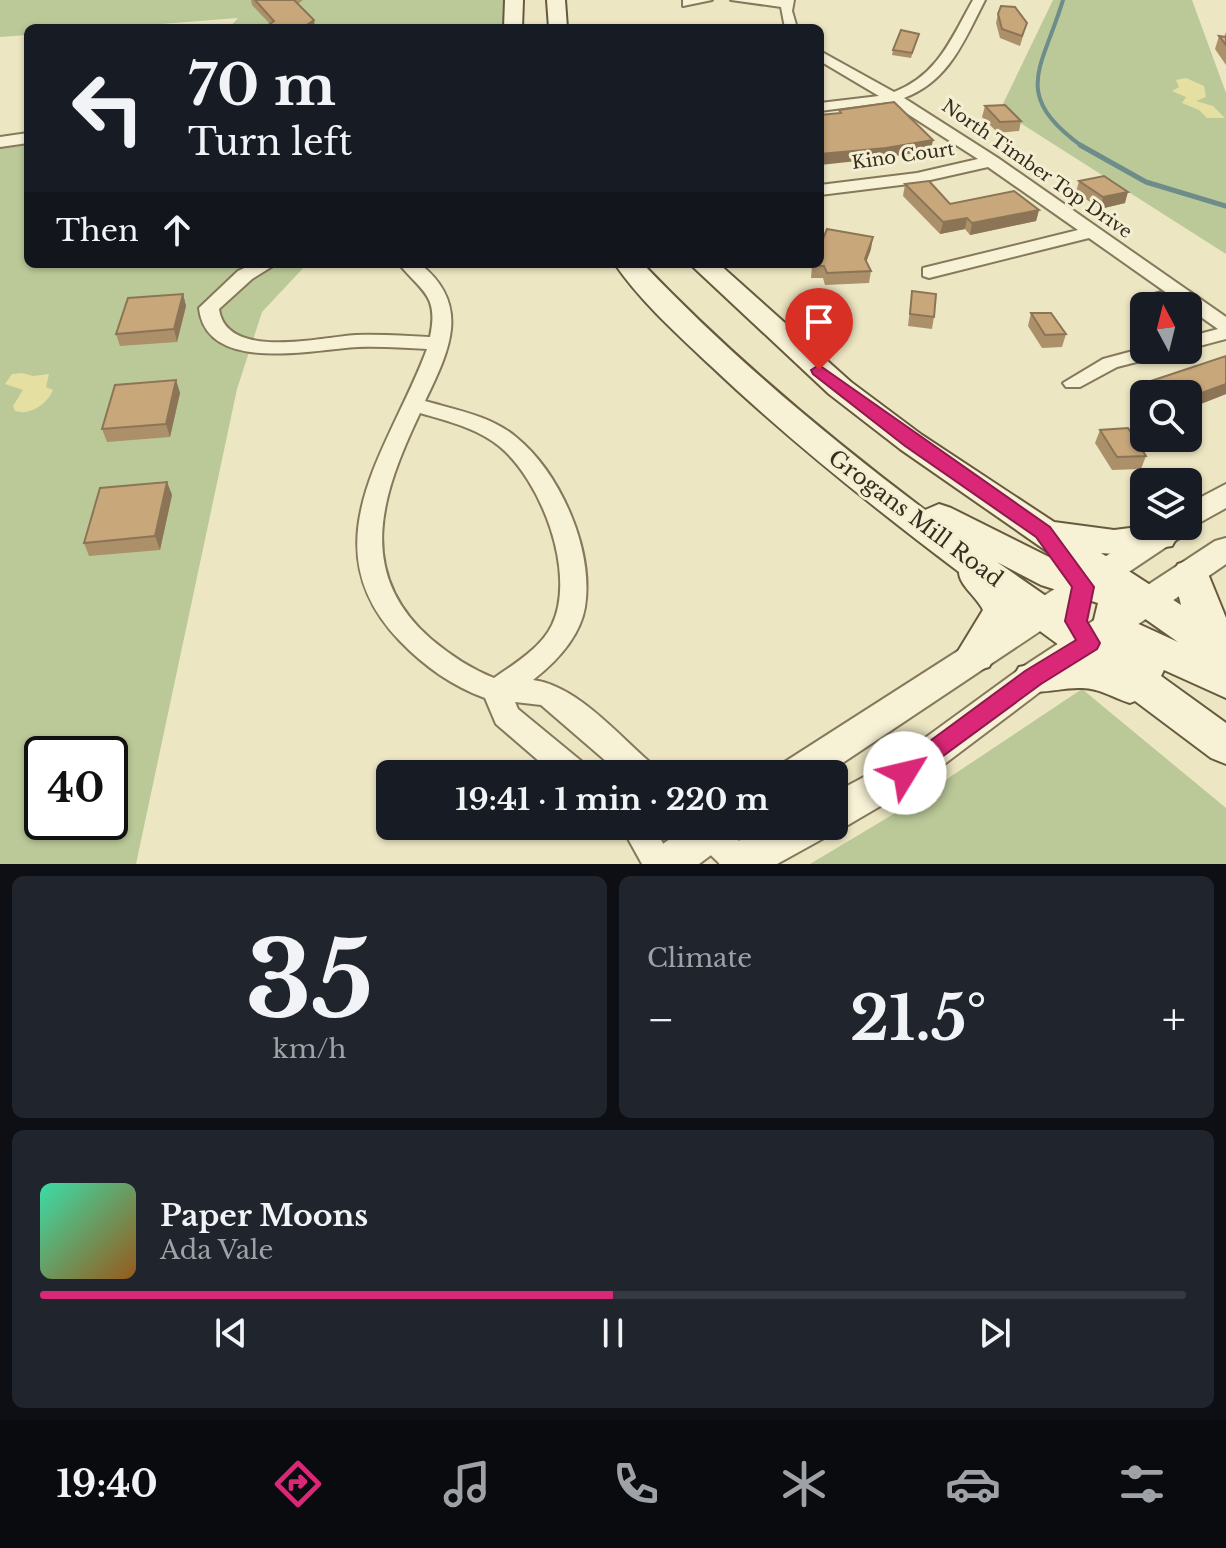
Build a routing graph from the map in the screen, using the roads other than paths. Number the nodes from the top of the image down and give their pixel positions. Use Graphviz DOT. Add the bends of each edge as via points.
graph roads {
  1 [pos="514,0"];
  2 [pos="556,0"];
  3 [pos="706,0"];
  4 [pos="737,0"];
  5 [pos="979,0"];
  6 [pos="787,2"];
  7 [pos="687,3"];
  8 [pos="513,24"];
  9 [pos="558,24"];
  10 [pos="790,24"];
  11 [pos="824,57"];
  12 [pos="893,95"];
  13 [pos="824,106"];
  14 [pos="24,139"];
  15 [pos="0,142"];
  16 [pos="992,161"];
  17 [pos="824,190"];
  18 [pos="1093,232"];
  19 [pos="259,268"];
  20 [pos="413,268"];
  21 [pos="632,268"];
  22 [pos="707,268"];
  23 [pos="929,272"];
  24 [pos="1226,326"];
  25 [pos="1226,333"];
  26 [pos="1202,339"];
  27 [pos="439,343"];
  28 [pos="1130,358"];
  29 [pos="1073,383"];
  30 [pos="414,405"];
  31 [pos="848,468"];
  32 [pos="1226,494"];
  33 [pos="1202,509"];
  34 [pos="908,515"];
  35 [pos="1043,532"];
  36 [pos="1130,538"];
  37 [pos="1161,540"];
  38 [pos="1226,549"];
  39 [pos="1191,573"];
  40 [pos="1097,607"];
  41 [pos="1226,645"];
  42 [pos="1226,655"];
  43 [pos="975,656"];
  44 [pos="1033,678"];
  45 [pos="1226,682"];
  46 [pos="497,691"];
  47 [pos="1216,739"];
  48 [pos="558,760"];
  49 [pos="625,760"];
  50 [pos="817,760"];
  51 [pos="848,805"];
  52 [pos="644,840"];
  53 [pos="696,840"];
  54 [pos="720,840"];
  55 [pos="785,840"];
  56 [pos="659,864"];
  57 [pos="667,864"];
  58 [pos="741,864"];
  1 -- 8 [label="main road"];
  2 -- 9 [label="main road"];
  3 -- 7 [label="street"];
  4 -- 6 [label="street"];
  5 -- 12 [label="street" via="940,69"];
  6 -- 10 [label="street"];
  11 -- 12 [label="street, North Timber Top Drive"];
  12 -- 13 [label="street"];
  12 -- 16 [label="street, North Timber Top Drive"];
  14 -- 15 [label="street"];
  16 -- 17 [label="street, Kino Court" via="917,178"];
  16 -- 18 [label="street, North Timber Top Drive"];
  18 -- 23 [label="street"];
  18 -- 24 [label="street, North Timber Top Drive"];
  19 -- 27 [label="street" via="209,308 209,322 219,334 239,343 270,346"];
  20 -- 27 [label="street" via="440,300"];
  21 -- 31 [label="main road, Grogans Mill Road" via="762,397"];
  22 -- 35 [label="main road" via="840,388"];
  25 -- 26 [label="street"];
  27 -- 30 [label="street"];
  28 -- 29 [label="street"];
  30 -- 46 [label="street" via="374,493 369,521 374,579 399,624 426,649 472,682"];
  30 -- 46 [label="street" via="487,429 521,451 545,484 568,553 573,580 566,627 538,662"];
  31 -- 34 [label="main road, Grogans Mill Road"];
  31 -- 40 [label="main road" via="1033,566"];
  32 -- 33 [label="street"];
  34 -- 40 [label="main road, Grogans Mill Road"];
  34 -- 43 [label="main road" via="991,588 1002,611"];
  35 -- 36 [label="main road" via="1114,542"];
  35 -- 40 [label="main road"];
  37 -- 40 [label="street"];
  38 -- 39 [label="street"];
  39 -- 40 [label="street"];
  39 -- 41 [label="main road" via="1196,605"];
  40 -- 42 [label="main road, Grogans Mill Road"];
  40 -- 43 [label="street"];
  40 -- 44 [label="street"];
  40 -- 45 [label="main road"];
  40 -- 47 [label="main road, Grogans Mill Road"];
  43 -- 50 [label="street"];
  44 -- 47 [label="main road" via="1095,671 1120,680"];
  44 -- 51 [label="street" via="905,773"];
  46 -- 48 [label="street" via="506,716"];
  46 -- 49 [label="street" via="544,693"];
  52 -- 56 [label="street"];
  53 -- 57 [label="street"];
  54 -- 58 [label="street"];
  55 -- 58 [label="street"];
}
